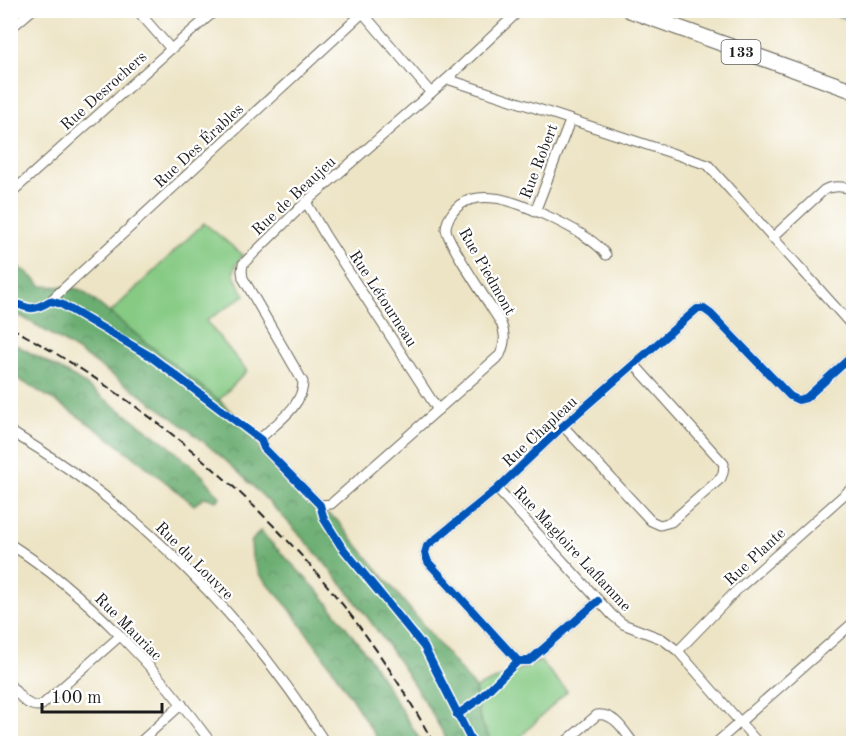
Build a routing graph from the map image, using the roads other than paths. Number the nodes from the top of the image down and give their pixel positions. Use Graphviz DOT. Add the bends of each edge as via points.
graph roads {
  1 [pos="32,10"];
  2 [pos="136,10"];
  3 [pos="216,10"];
  4 [pos="520,10"];
  5 [pos="629,10"];
  6 [pos="365,12"];
  7 [pos="10,29"];
  8 [pos="171,49"];
  9 [pos="447,79"];
  10 [pos="854,91"];
  11 [pos="430,93"];
  12 [pos="570,121"];
  13 [pos="854,190"];
  14 [pos="10,194"];
  15 [pos="306,202"];
  16 [pos="535,212"];
  17 [pos="772,238"];
  18 [pos="606,255"];
  19 [pos="50,302"];
  20 [pos="854,328"];
  21 [pos="854,350"];
  22 [pos="634,364"];
  23 [pos="438,410"];
  24 [pos="563,426"];
  25 [pos="10,430"];
  26 [pos="854,486"];
  27 [pos="497,489"];
  28 [pos="320,505"];
  29 [pos="10,544"];
  30 [pos="598,601"];
  31 [pos="854,622"];
  32 [pos="120,636"];
  33 [pos="678,651"];
  34 [pos="10,685"];
  35 [pos="182,704"];
  36 [pos="740,722"];
  37 [pos="138,744"];
  38 [pos="212,744"];
  39 [pos="326,744"];
  40 [pos="563,744"];
  41 [pos="634,744"];
  42 [pos="715,744"];
  43 [pos="759,744"];
  1 -- 7 [label="street"];
  2 -- 8 [label="street"];
  3 -- 8 [label="street, Rue Desrochers"];
  4 -- 9 [label="street, Rue de Beaujeu"];
  5 -- 10 [label="main road, 133"];
  6 -- 11 [label="street"];
  6 -- 19 [label="street, Rue Des Érables"];
  8 -- 14 [label="street, Rue Desrochers"];
  9 -- 11 [label="street, Rue de Beaujeu"];
  9 -- 12 [label="street"];
  11 -- 15 [label="street, Rue de Beaujeu"];
  12 -- 16 [label="street, Rue Robert"];
  12 -- 17 [label="street" via="708,165"];
  13 -- 17 [label="street" via="824,190"];
  15 -- 23 [label="street, Rue Létourneau"];
  15 -- 28 [label="street, Rue de Beaujeu" via="248,257 242,270 303,382 299,401 261,440 264,448"];
  16 -- 18 [label="street, Rue Piedmont" via="584,235"];
  16 -- 23 [label="street, Rue Piedmont" via="505,200 482,197 456,207 449,217 446,229 501,323 505,343 500,355"];
  17 -- 20 [label="street"];
  21 -- 22 [label="street, Rue Chapleau" via="806,398 794,399 711,314 697,309"];
  22 -- 24 [label="street, Rue Chapleau"];
  22 -- 24 [label="street" via="724,464 721,478 671,522 660,525 651,521"];
  23 -- 28 [label="street, Rue Piedmont" via="331,504"];
  24 -- 27 [label="street, Rue Chapleau"];
  25 -- 39 [label="street, Rue du Louvre" via="95,489 182,564 257,648"];
  26 -- 33 [label="street, Rue Plante" via="737,590"];
  27 -- 30 [label="street, Rue Magloire Laflamme"];
  27 -- 30 [label="street, Rue Chapleau" via="427,546 428,562 518,661 529,661"];
  29 -- 32 [label="street, Rue Mauriac"];
  30 -- 33 [label="street, Rue Magloire Laflamme" via="617,621 662,639"];
  31 -- 36 [label="street"];
  32 -- 34 [label="street" via="40,706 29,705"];
  32 -- 35 [label="street, Rue Mauriac"];
  33 -- 36 [label="street, Rue Magloire Laflamme"];
  35 -- 37 [label="street"];
  35 -- 38 [label="street, Rue Mauriac"];
  36 -- 42 [label="street"];
  36 -- 43 [label="street, Rue Magloire Laflamme"];
  40 -- 41 [label="street" via="603,714 612,717"];
}
